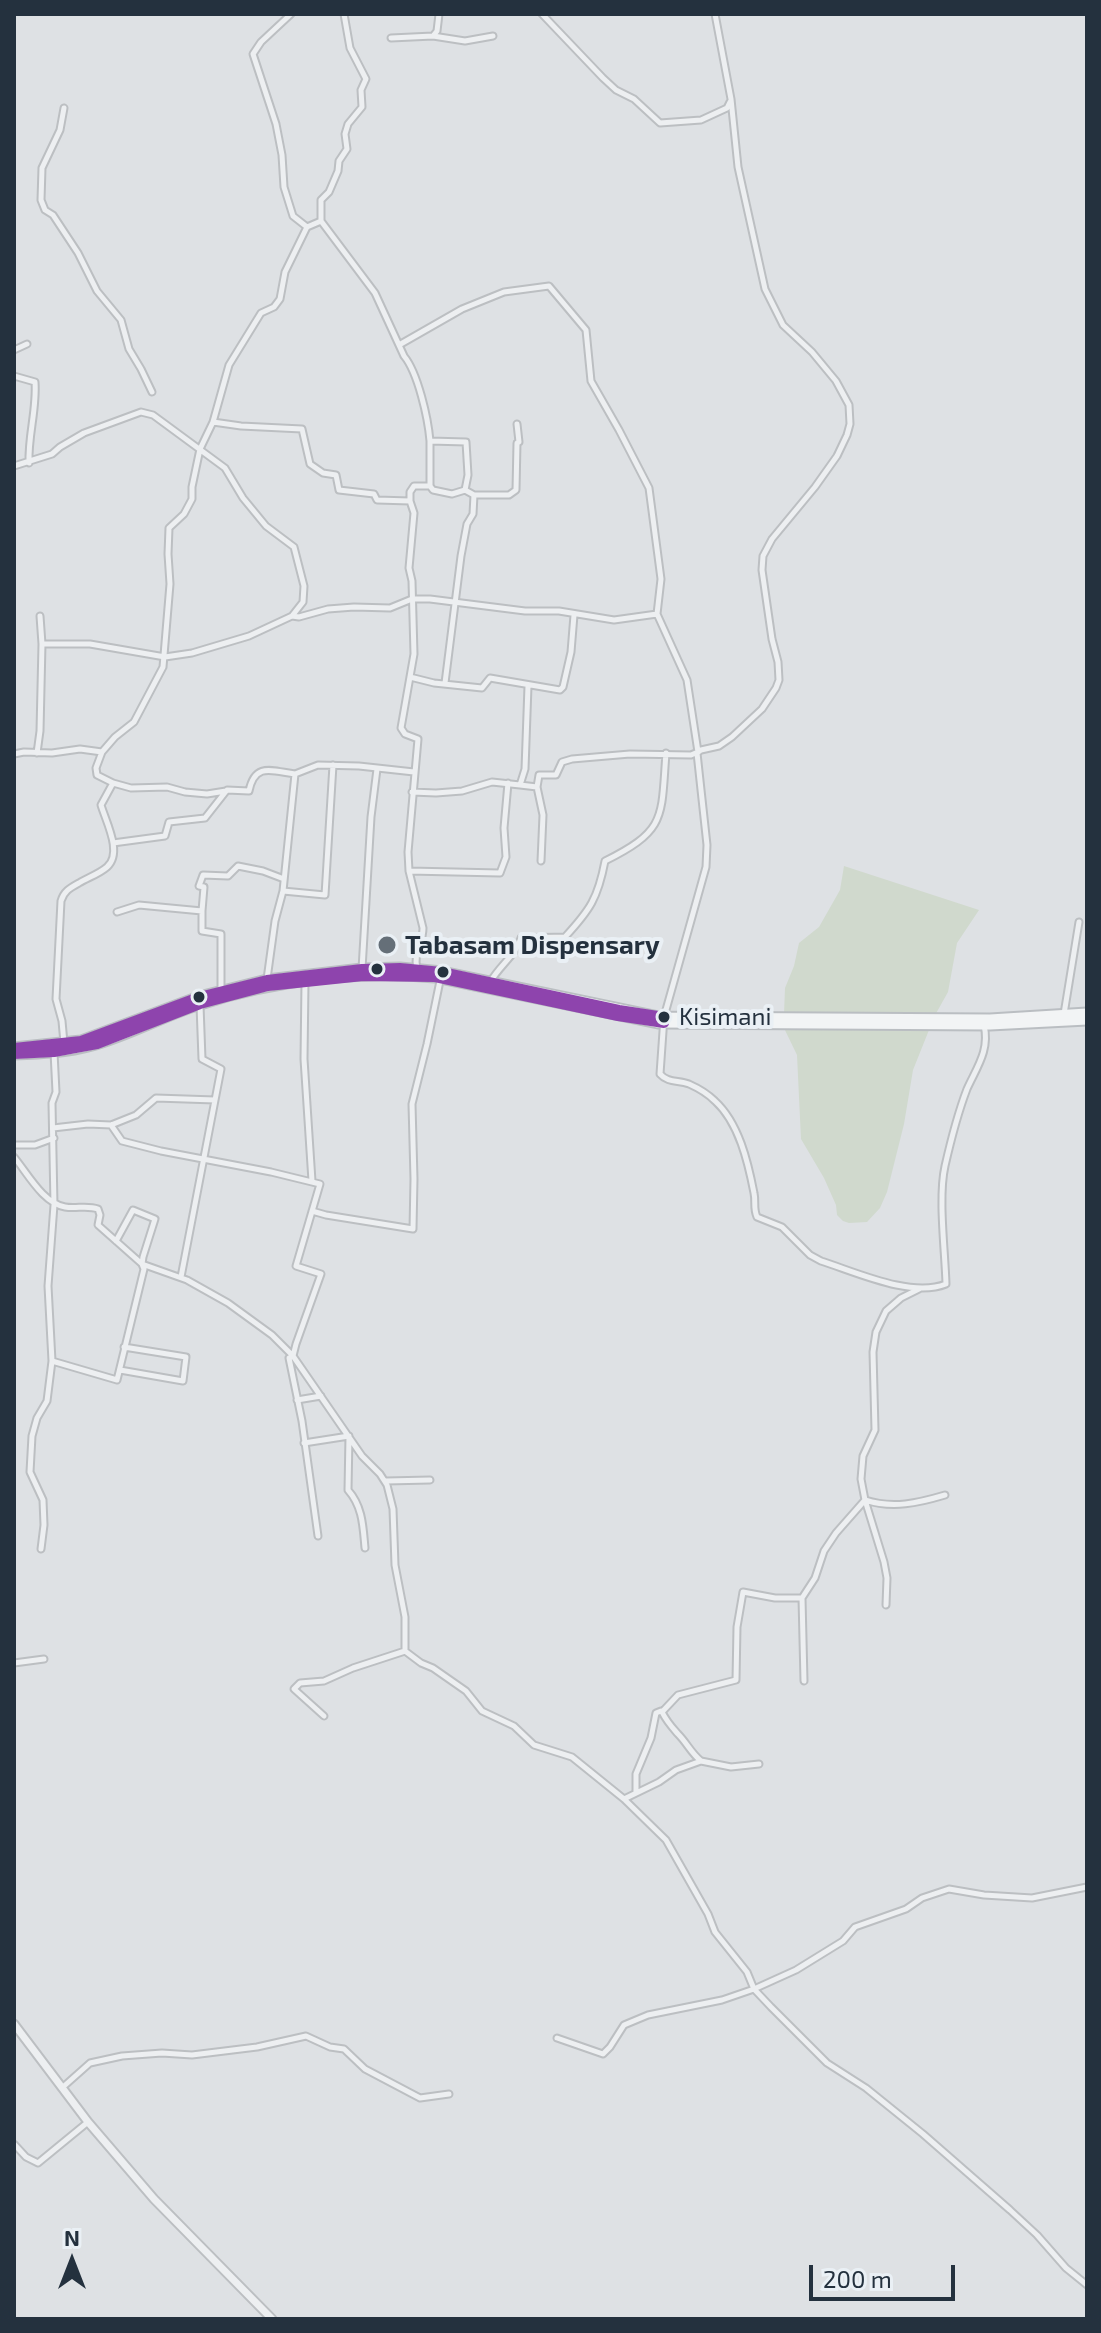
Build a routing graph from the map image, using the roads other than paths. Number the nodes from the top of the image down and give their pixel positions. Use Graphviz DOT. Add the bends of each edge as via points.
graph roads {
  1 [pos="291,14"];
  2 [pos="344,14"];
  3 [pos="439,14"];
  4 [pos="542,14"];
  5 [pos="715,14"];
  6 [pos="433,36"];
  7 [pos="493,36"];
  8 [pos="391,38"];
  9 [pos="731,99"];
  10 [pos="64,108"];
  11 [pos="321,221"];
  12 [pos="307,227"];
  13 [pos="27,344"];
  14 [pos="399,345"];
  15 [pos="14,350"];
  16 [pos="14,376"];
  17 [pos="152,392"];
  18 [pos="213,422"];
  19 [pos="517,424"];
  20 [pos="430,441"];
  21 [pos="200,449"];
  22 [pos="29,463"];
  23 [pos="14,466"];
  24 [pos="430,486"];
  25 [pos="465,490"];
  26 [pos="474,495"];
  27 [pos="410,501"];
  28 [pos="412,599"];
  29 [pos="455,603"];
  30 [pos="657,614"];
  31 [pos="574,615"];
  32 [pos="40,616"];
  33 [pos="292,616"];
  34 [pos="42,644"];
  35 [pos="165,657"];
  36 [pos="410,677"];
  37 [pos="445,683"];
  38 [pos="528,686"];
  39 [pos="102,752"];
  40 [pos="698,752"];
  41 [pos="37,753"];
  42 [pos="666,753"];
  43 [pos="14,754"];
  44 [pos="333,765"];
  45 [pos="377,769"];
  46 [pos="414,772"];
  47 [pos="295,774"];
  48 [pos="113,783"];
  49 [pos="508,783"];
  50 [pos="520,785"];
  51 [pos="537,787"];
  52 [pos="227,790"];
  53 [pos="412,792"];
  54 [pos="113,843"];
  55 [pos="541,861"];
  56 [pos="409,871"];
  57 [pos="284,879"];
  58 [pos="283,891"];
  59 [pos="202,911"];
  60 [pos="117,912"];
  61 [pos="1079,922"];
  62 [pos="362,969"];
  63 [pos="417,969"];
  64 [pos="441,975"];
  65 [pos="267,980"];
  66 [pos="305,982"];
  67 [pos="491,982"];
  68 [pos="221,991"];
  69 [pos="200,1004"];
  70 [pos="1087,1013"];
  71 [pos="1064,1015"];
  72 [pos="664,1020"];
  73 [pos="1087,1020"];
  74 [pos="939,1022"];
  75 [pos="984,1025"];
  76 [pos="64,1044"];
  77 [pos="14,1048"];
  78 [pos="54,1052"];
  79 [pos="14,1054"];
  80 [pos="215,1100"];
  81 [pos="111,1125"];
  82 [pos="53,1128"];
  83 [pos="54,1138"];
  84 [pos="14,1145"];
  85 [pos="14,1157"];
  86 [pos="205,1158"];
  87 [pos="312,1181"];
  88 [pos="54,1205"];
  89 [pos="312,1211"];
  90 [pos="116,1241"];
  91 [pos="142,1264"];
  92 [pos="181,1277"];
  93 [pos="920,1288"];
  94 [pos="124,1347"];
  95 [pos="293,1356"];
  96 [pos="52,1361"];
  97 [pos="120,1370"];
  98 [pos="321,1396"];
  99 [pos="297,1400"];
  100 [pos="349,1436"];
  101 [pos="304,1443"];
  102 [pos="430,1480"];
  103 [pos="385,1481"];
  104 [pos="945,1495"];
  105 [pos="865,1500"];
  106 [pos="318,1536"];
  107 [pos="365,1548"];
  108 [pos="41,1549"];
  109 [pos="802,1598"];
  110 [pos="886,1605"];
  111 [pos="405,1651"];
  112 [pos="44,1659"];
  113 [pos="14,1663"];
  114 [pos="804,1681"];
  115 [pos="662,1712"];
  116 [pos="324,1716"];
  117 [pos="701,1761"];
  118 [pos="759,1764"];
  119 [pos="636,1793"];
  120 [pos="624,1799"];
  121 [pos="1087,1887"];
  122 [pos="754,1989"];
  123 [pos="14,2024"];
  124 [pos="557,2038"];
  125 [pos="63,2087"];
  126 [pos="449,2094"];
  127 [pos="88,2122"];
  128 [pos="14,2144"];
  129 [pos="1087,2285"];
  130 [pos="272,2319"];
  1 -- 12 [label="street" via="253,54 276,124 293,216"];
  2 -- 11 [label="street" via="350,48 366,79 362,107 345,134 347,149 321,200"];
  3 -- 6 [label="street"];
  4 -- 9 [label="street" via="603,78 660,123 701,120 727,108"];
  5 -- 9 [label="street"];
  6 -- 7 [label="street" via="465,41"];
  6 -- 8 [label="street"];
  9 -- 40 [label="street" via="738,167 765,289 783,325 836,381 849,405 850,424 837,456 763,556 778,662 776,688 762,709 725,743"];
  10 -- 17 [label="street" via="42,168 41,200 121,320 129,349"];
  11 -- 12 [label="street"];
  11 -- 14 [label="street" via="375,293"];
  12 -- 18 [label="street" via="285,272 280,299 261,313 229,365"];
  13 -- 15 [label="street"];
  14 -- 20 [label="street" via="418,388"];
  14 -- 30 [label="street" via="504,292 549,286 586,330 591,381 649,488 661,579"];
  16 -- 22 [label="street" via="35,382"];
  18 -- 21 [label="street"];
  18 -- 27 [label="street" via="302,429 310,464 333,473 339,490 374,494 377,500"];
  19 -- 26 [label="street" via="516,490 509,495"];
  20 -- 24 [label="street"];
  20 -- 25 [label="street" via="466,442"];
  21 -- 22 [label="street" via="141,412 84,433"];
  21 -- 33 [label="street" via="225,468 266,526 294,547 304,586 303,602"];
  21 -- 35 [label="street" via="192,499 169,528"];
  22 -- 23 [label="street"];
  24 -- 25 [label="street" via="452,494"];
  24 -- 27 [label="street" via="414,486"];
  25 -- 26 [label="street"];
  26 -- 29 [label="street"];
  27 -- 28 [label="street"];
  28 -- 29 [label="street"];
  28 -- 33 [label="street" via="390,608 328,609"];
  28 -- 36 [label="street"];
  29 -- 31 [label="street"];
  29 -- 37 [label="street"];
  30 -- 31 [label="street" via="614,620"];
  30 -- 40 [label="street" via="687,680"];
  31 -- 38 [label="street" via="562,689"];
  32 -- 34 [label="street"];
  33 -- 35 [label="street" via="249,636"];
  34 -- 35 [label="street" via="90,644"];
  34 -- 41 [label="street"];
  35 -- 39 [label="street" via="134,722"];
  36 -- 37 [label="street"];
  36 -- 46 [label="street" via="401,728 418,739"];
  37 -- 38 [label="street" via="482,688 490,678"];
  38 -- 50 [label="street"];
  39 -- 41 [label="street"];
  39 -- 48 [label="street" via="97,775"];
  40 -- 42 [label="street"];
  40 -- 72 [label="street" via="706,867"];
  41 -- 43 [label="street"];
  42 -- 51 [label="street" via="566,760 556,775 539,775"];
  42 -- 67 [label="street" via="662,799 647,837 605,861 594,901 565,937 521,938"];
  44 -- 45 [label="street"];
  44 -- 47 [label="street"];
  44 -- 58 [label="street" via="325,895"];
  45 -- 46 [label="street"];
  45 -- 62 [label="street"];
  46 -- 53 [label="street"];
  47 -- 52 [label="street" via="264,770 251,780 249,791"];
  47 -- 57 [label="street"];
  48 -- 52 [label="street" via="207,794"];
  48 -- 54 [label="street" via="101,805"];
  49 -- 50 [label="street"];
  49 -- 53 [label="street"];
  49 -- 56 [label="street" via="506,857 500,873"];
  50 -- 51 [label="street"];
  51 -- 55 [label="street" via="543,815"];
  52 -- 54 [label="street" via="205,818 169,822 165,836"];
  53 -- 56 [label="street"];
  54 -- 76 [label="street" via="108,867 69,889 61,901 56,999"];
  56 -- 63 [label="street" via="423,928"];
  57 -- 58 [label="street"];
  57 -- 59 [label="street" via="243,866 228,876 203,875"];
  58 -- 65 [label="street"];
  59 -- 60 [label="street" via="139,905"];
  59 -- 68 [label="street" via="202,931 221,934"];
  61 -- 71 [label="street"];
  62 -- 63 [label="main road"];
  62 -- 65 [label="main road"];
  63 -- 64 [label="main road"];
  64 -- 66 [label="main road"];
  64 -- 67 [label="main road"];
  64 -- 72 [label="main road" via="618,1016"];
  64 -- 89 [label="street" via="412,1104 413,1229"];
  65 -- 68 [label="main road"];
  66 -- 69 [label="main road"];
  66 -- 87 [label="street"];
  67 -- 72 [label="main road"];
  68 -- 76 [label="main road" via="95,1038"];
  69 -- 78 [label="main road" via="97,1044"];
  69 -- 80 [label="street" via="202,1059 221,1069"];
  70 -- 71 [label="main road"];
  71 -- 74 [label="main road"];
  72 -- 74 [label="main road"];
  72 -- 93 [label="street" via="661,1077 703,1091 728,1115 748,1165 757,1217 782,1227 821,1261"];
  73 -- 75 [label="main road"];
  74 -- 75 [label="main road"];
  75 -- 93 [label="street" via="987,1039 945,1169 946,1284"];
  76 -- 77 [label="main road"];
  78 -- 79 [label="main road"];
  78 -- 82 [label="street"];
  80 -- 81 [label="street" via="156,1098 136,1115"];
  80 -- 86 [label="street"];
  81 -- 82 [label="street"];
  81 -- 86 [label="street" via="122,1141"];
  82 -- 83 [label="street"];
  83 -- 84 [label="street"];
  83 -- 88 [label="street"];
  85 -- 88 [label="street"];
  86 -- 87 [label="street"];
  86 -- 92 [label="street"];
  87 -- 89 [label="street" via="320,1184"];
  88 -- 90 [label="street" via="98,1209 98,1225"];
  88 -- 96 [label="street" via="48,1286"];
  89 -- 95 [label="street" via="296,1266 321,1274"];
  90 -- 91 [label="street"];
  90 -- 91 [label="street" via="133,1210 155,1219"];
  91 -- 92 [label="street"];
  91 -- 94 [label="street"];
  92 -- 95 [label="street" via="228,1303"];
  93 -- 105 [label="street" via="886,1311 876,1332 875,1430 863,1456"];
  94 -- 97 [label="street"];
  94 -- 97 [label="street" via="186,1357 183,1381"];
  95 -- 98 [label="street"];
  95 -- 99 [label="street" via="289,1358"];
  96 -- 97 [label="street" via="117,1380"];
  96 -- 108 [label="street" via="47,1401 37,1418 30,1452 30,1472 43,1500"];
  98 -- 99 [label="street"];
  98 -- 100 [label="street"];
  99 -- 101 [label="street"];
  100 -- 101 [label="street"];
  100 -- 103 [label="street"];
  100 -- 107 [label="street" via="348,1490 362,1518"];
  101 -- 106 [label="street"];
  102 -- 103 [label="street"];
  103 -- 111 [label="street" via="393,1509"];
  104 -- 105 [label="street" via="913,1504"];
  105 -- 109 [label="street" via="824,1551"];
  105 -- 110 [label="street" via="884,1562"];
  109 -- 114 [label="street"];
  109 -- 115 [label="street" via="743,1592 736,1680 678,1695"];
  111 -- 116 [label="street" via="324,1681 300,1683 294,1689"];
  111 -- 120 [label="street" via="466,1691 482,1711 514,1726 534,1745 572,1757"];
  112 -- 113 [label="street"];
  115 -- 117 [label="street"];
  115 -- 119 [label="street" via="656,1713 636,1774"];
  117 -- 118 [label="street" via="719,1766"];
  117 -- 119 [label="street"];
  119 -- 120 [label="street"];
  120 -- 122 [label="street" via="666,1840 715,1932"];
  121 -- 122 [label="street" via="1032,1898 949,1889 855,1927 843,1941 796,1970"];
  122 -- 124 [label="street" via="635,2020 624,2025 603,2054"];
  122 -- 129 [label="street" via="827,2063 923,2134"];
  123 -- 125 [label="street"];
  125 -- 126 [label="street" via="90,2063 122,2056 192,2055 306,2036 344,2049 365,2069 420,2098"];
  125 -- 127 [label="street"];
  127 -- 128 [label="street" via="38,2163"];
  127 -- 130 [label="street" via="154,2199"];
}
